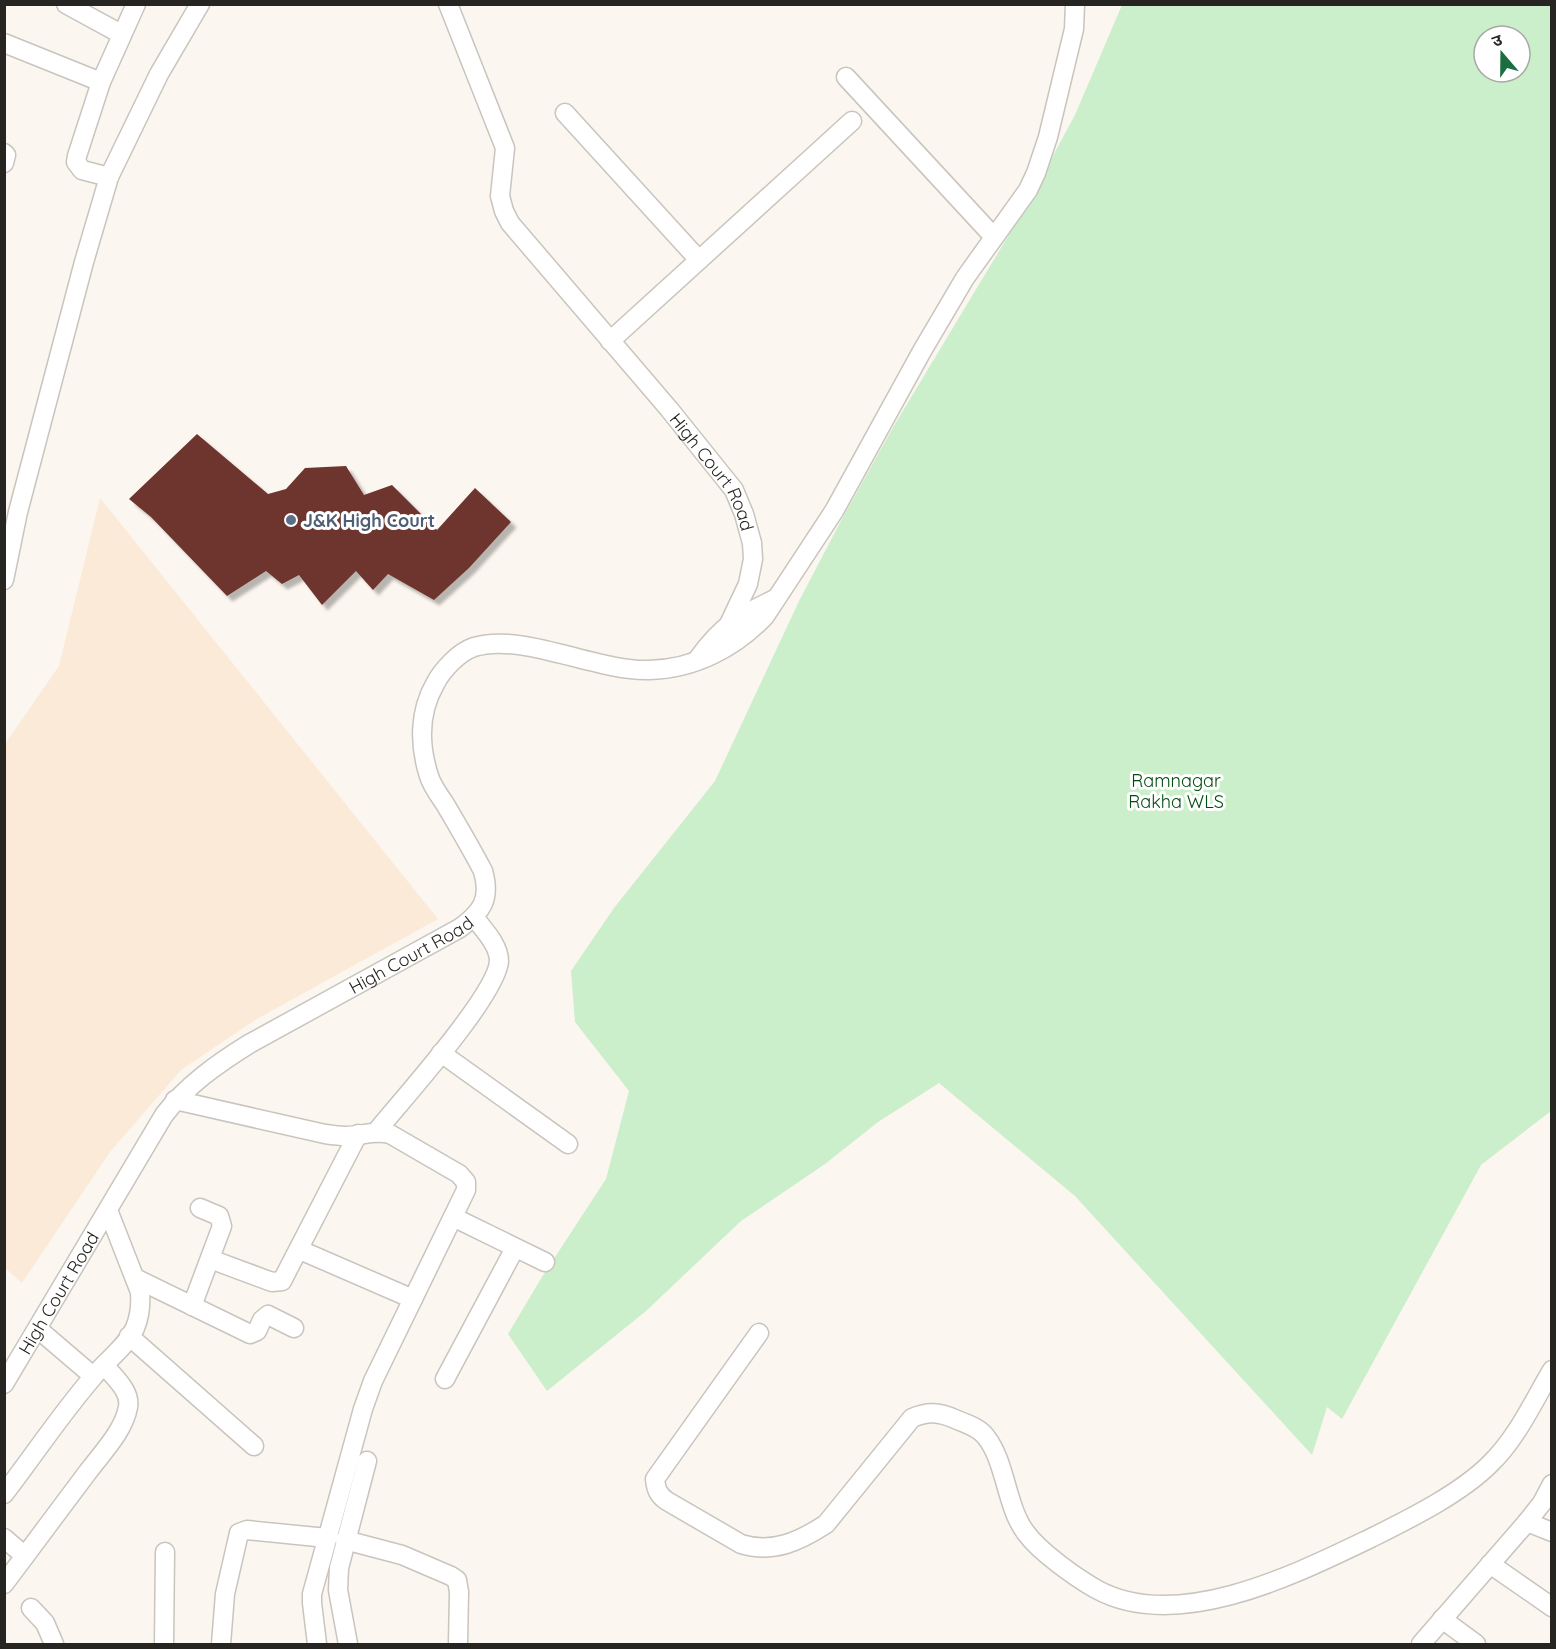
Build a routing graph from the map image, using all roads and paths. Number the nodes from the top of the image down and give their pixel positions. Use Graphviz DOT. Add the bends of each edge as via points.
graph roads {
  1 [pos="66,4"];
  2 [pos="136,4"];
  3 [pos="200,4"];
  4 [pos="448,4"];
  5 [pos="1075,4"];
  6 [pos="121,34"];
  7 [pos="4,43"];
  8 [pos="846,77"];
  9 [pos="101,82"];
  10 [pos="566,113"];
  11 [pos="852,121"];
  12 [pos="4,153"];
  13 [pos="4,163"];
  14 [pos="109,177"];
  15 [pos="994,237"];
  16 [pos="699,260"];
  17 [pos="610,341"];
  18 [pos="9,528"];
  19 [pos="4,580"];
  20 [pos="777,598"];
  21 [pos="730,622"];
  22 [pos="696,662"];
  23 [pos="474,918"];
  24 [pos="441,1053"];
  25 [pos="175,1100"];
  26 [pos="367,1133"];
  27 [pos="568,1144"];
  28 [pos="200,1208"];
  29 [pos="108,1210"];
  30 [pos="453,1217"];
  31 [pos="515,1248"];
  32 [pos="300,1250"];
  33 [pos="210,1259"];
  34 [pos="545,1263"];
  35 [pos="135,1278"];
  36 [pos="413,1299"];
  37 [pos="192,1305"];
  38 [pos="294,1328"];
  39 [pos="38,1329"];
  40 [pos="759,1333"];
  41 [pos="129,1336"];
  42 [pos="98,1370"];
  43 [pos="1551,1370"];
  44 [pos="445,1379"];
  45 [pos="4,1384"];
  46 [pos="255,1446"];
  47 [pos="367,1461"];
  48 [pos="1551,1484"];
  49 [pos="4,1494"];
  50 [pos="1527,1522"];
  51 [pos="1551,1532"];
  52 [pos="4,1538"];
  53 [pos="336,1539"];
  54 [pos="165,1552"];
  55 [pos="25,1556"];
  56 [pos="1490,1564"];
  57 [pos="4,1584"];
  58 [pos="1551,1607"];
  59 [pos="32,1608"];
  60 [pos="1442,1619"];
  61 [pos="54,1644"];
  62 [pos="164,1644"];
  63 [pos="221,1644"];
  64 [pos="317,1644"];
  65 [pos="348,1644"];
  66 [pos="458,1644"];
  67 [pos="1420,1644"];
  68 [pos="1476,1644"];
  1 -- 6 [label="street"];
  2 -- 6 [label="street"];
  3 -- 14 [label="street" via="159,74"];
  4 -- 17 [label="street, High Court Road" via="505,148 500,196 504,211"];
  5 -- 15 [label="street" via="1074,28 1036,173"];
  6 -- 9 [label="street"];
  7 -- 9 [label="street"];
  8 -- 15 [label="street"];
  9 -- 14 [label="street" via="76,162 82,170"];
  10 -- 16 [label="street"];
  11 -- 16 [label="street"];
  12 -- 13 [label="street"];
  14 -- 18 [label="street"];
  15 -- 20 [label="street" via="922,351 834,511"];
  16 -- 17 [label="street"];
  17 -- 21 [label="street, High Court Road" via="734,490 752,543 753,559 748,584"];
  18 -- 19 [label="street"];
  20 -- 21 [label="street"];
  20 -- 22 [label="street" via="753,629"];
  21 -- 22 [label="street"];
  22 -- 23 [label="street, High Court Road" via="675,668 636,670 500,644 473,647 440,675 422,717 423,748 429,778 474,854 488,887"];
  23 -- 24 [label="street" via="494,943 498,968 482,1000"];
  23 -- 25 [label="street, High Court Road" via="249,1044 217,1064"];
  24 -- 26 [label="street"];
  24 -- 27 [label="street"];
  25 -- 26 [label="street" via="326,1134"];
  25 -- 29 [label="street, High Court Road"];
  26 -- 30 [label="street" via="390,1134 463,1178 466,1190"];
  26 -- 32 [label="street"];
  28 -- 33 [label="street" via="222,1221"];
  29 -- 35 [label="street"];
  29 -- 39 [label="street, High Court Road"];
  30 -- 31 [label="street"];
  30 -- 36 [label="street"];
  31 -- 34 [label="street"];
  31 -- 44 [label="street"];
  32 -- 33 [label="street" via="286,1276 278,1282"];
  32 -- 36 [label="street"];
  33 -- 37 [label="street"];
  35 -- 37 [label="street"];
  35 -- 41 [label="street" via="141,1305"];
  36 -- 53 [label="street" via="363,1409"];
  37 -- 38 [label="street" via="250,1334 268,1316"];
  39 -- 42 [label="street"];
  39 -- 45 [label="street, High Court Road"];
  40 -- 43 [label="street" via="656,1479 661,1497 748,1546 766,1548 795,1542 826,1524 912,1418 931,1412 942,1414 986,1436 1018,1521 1035,1544 1096,1589 1133,1604 1154,1605 1206,1600 1263,1586 1406,1521 1489,1466 1515,1435"];
  41 -- 42 [label="street"];
  41 -- 46 [label="street"];
  42 -- 49 [label="street"];
  42 -- 55 [label="street" via="125,1391 125,1417"];
  47 -- 53 [label="street"];
  48 -- 50 [label="street"];
  50 -- 51 [label="street"];
  50 -- 56 [label="street"];
  52 -- 55 [label="street"];
  53 -- 63 [label="street" via="248,1530 239,1533 225,1594"];
  53 -- 64 [label="street" via="312,1594"];
  53 -- 65 [label="street" via="338,1590"];
  53 -- 66 [label="street" via="402,1555 457,1580"];
  54 -- 62 [label="street"];
  55 -- 57 [label="street"];
  56 -- 58 [label="street"];
  56 -- 60 [label="street"];
  59 -- 61 [label="street" via="45,1623"];
  60 -- 67 [label="street"];
  60 -- 68 [label="street"];
}
